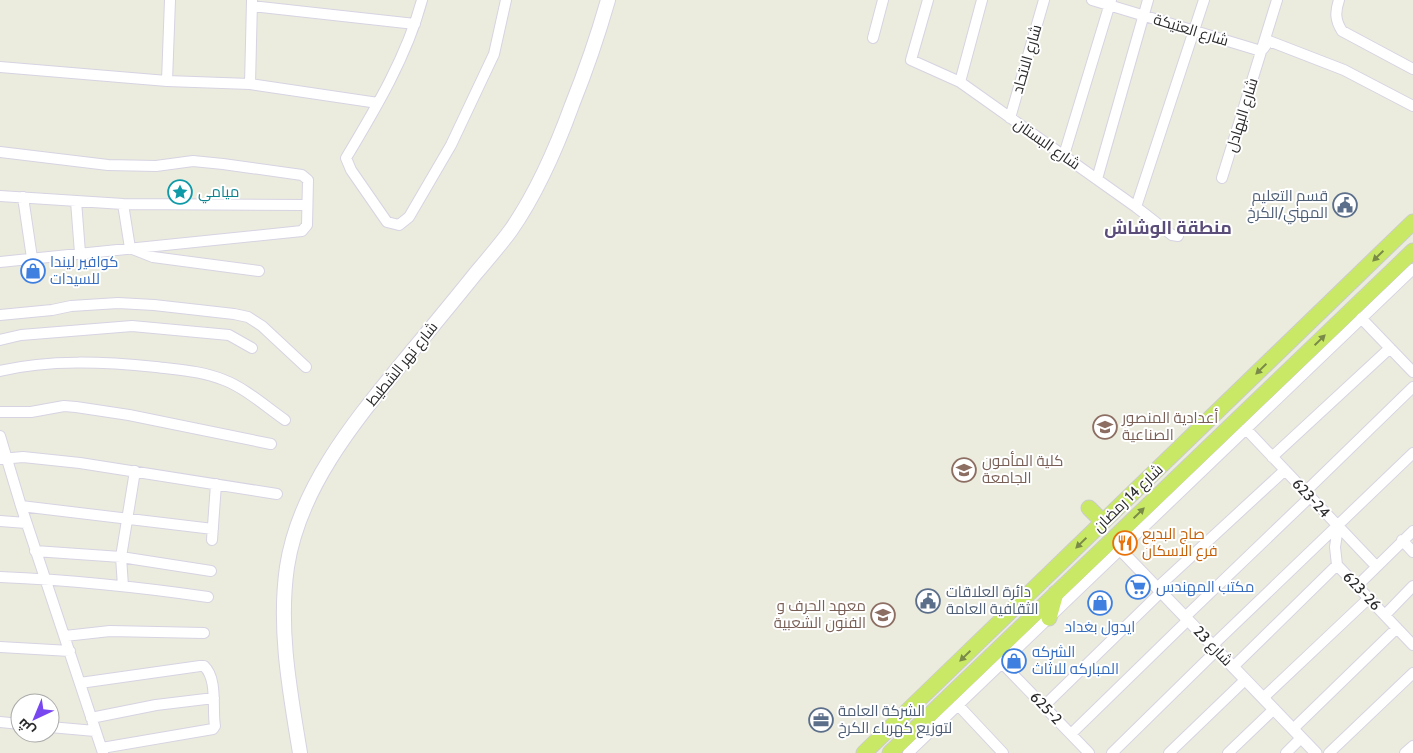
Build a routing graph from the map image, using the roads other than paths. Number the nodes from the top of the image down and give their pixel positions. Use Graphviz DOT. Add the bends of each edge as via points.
graph roads {
  1 [pos="170,0"];
  2 [pos="422,0"];
  3 [pos="506,0"];
  4 [pos="608,0"];
  5 [pos="883,0"];
  6 [pos="928,0"];
  7 [pos="982,0"];
  8 [pos="1044,0"];
  9 [pos="1092,0"];
  10 [pos="1148,0"];
  11 [pos="1204,0"];
  12 [pos="1277,0"];
  13 [pos="1338,0"];
  14 [pos="252,3"];
  15 [pos="1110,3"];
  16 [pos="1144,15"];
  17 [pos="415,24"];
  18 [pos="1194,30"];
  19 [pos="873,38"];
  20 [pos="1261,51"];
  21 [pos="0,67"];
  22 [pos="1413,69"];
  23 [pos="167,81"];
  24 [pos="960,82"];
  25 [pos="250,84"];
  26 [pos="378,103"];
  27 [pos="1413,106"];
  28 [pos="1010,118"];
  29 [pos="0,152"];
  30 [pos="1064,155"];
  31 [pos="1222,178"];
  32 [pos="1098,179"];
  33 [pos="0,196"];
  34 [pos="23,197"];
  35 [pos="76,201"];
  36 [pos="123,204"];
  37 [pos="306,205"];
  38 [pos="1136,207"];
  39 [pos="1413,222"];
  40 [pos="1178,236"];
  41 [pos="130,248"];
  42 [pos="1413,251"];
  43 [pos="80,253"];
  44 [pos="32,258"];
  45 [pos="0,262"];
  46 [pos="1413,269"];
  47 [pos="259,271"];
  48 [pos="0,315"];
  49 [pos="1362,318"];
  50 [pos="0,340"];
  51 [pos="252,348"];
  52 [pos="1390,348"];
  53 [pos="306,367"];
  54 [pos="0,371"];
  55 [pos="1413,372"];
  56 [pos="1413,387"];
  57 [pos="0,412"];
  58 [pos="285,420"];
  59 [pos="1246,429"];
  60 [pos="0,436"];
  61 [pos="271,444"];
  62 [pos="1413,453"];
  63 [pos="1272,457"];
  64 [pos="3,459"];
  65 [pos="1284,470"];
  66 [pos="134,471"];
  67 [pos="1183,480"];
  68 [pos="216,484"];
  69 [pos="276,494"];
  70 [pos="1308,494"];
  71 [pos="21,506"];
  72 [pos="1089,508"];
  73 [pos="126,519"];
  74 [pos="0,521"];
  75 [pos="1103,522"];
  76 [pos="26,523"];
  77 [pos="1338,527"];
  78 [pos="1413,531"];
  79 [pos="1402,540"];
  80 [pos="1116,545"];
  81 [pos="35,550"];
  82 [pos="1413,552"];
  83 [pos="121,557"];
  84 [pos="1337,565"];
  85 [pos="1376,566"];
  86 [pos="211,571"];
  87 [pos="0,577"];
  88 [pos="46,579"];
  89 [pos="123,586"];
  90 [pos="1357,586"];
  91 [pos="1413,586"];
  92 [pos="1159,590"];
  93 [pos="1057,592"];
  94 [pos="208,598"];
  95 [pos="1369,598"];
  96 [pos="1385,615"];
  97 [pos="1049,618"];
  98 [pos="1186,618"];
  99 [pos="1397,628"];
  100 [pos="204,633"];
  101 [pos="65,636"];
  102 [pos="1411,639"];
  103 [pos="0,647"];
  104 [pos="1215,648"];
  105 [pos="70,651"];
  106 [pos="1002,663"];
  107 [pos="1234,667"];
  108 [pos="1413,673"];
  109 [pos="1246,680"];
  110 [pos="80,683"];
  111 [pos="214,698"];
  112 [pos="1263,698"];
  113 [pos="958,705"];
  114 [pos="1044,706"];
  115 [pos="1274,709"];
  116 [pos="91,718"];
  117 [pos="60,728"];
  118 [pos="1293,729"];
  119 [pos="95,731"];
  120 [pos="1071,734"];
  121 [pos="1301,738"];
  122 [pos="1413,746"];
  123 [pos="103,750"];
  124 [pos="300,753"];
  125 [pos="864,753"];
  126 [pos="890,753"];
  127 [pos="908,753"];
  128 [pos="1003,753"];
  129 [pos="1089,753"];
  130 [pos="1112,753"];
  131 [pos="1168,753"];
  132 [pos="1228,753"];
  133 [pos="1286,753"];
  134 [pos="1316,753"];
  135 [pos="1329,753"];
  136 [pos="1405,753"];
  1 -- 23 [label="street"];
  2 -- 17 [label="street"];
  3 -- 26 [label="street" via="494,54 459,129 409,217 399,225 387,222 346,158"];
  4 -- 124 [label="main road, شارع نهر الشطيط" via="560,137 529,201 510,232 355,422 320,476 302,514 290,554 285,596 289,686"];
  5 -- 19 [label="street"];
  6 -- 24 [label="street, شارع البستان" via="911,60"];
  7 -- 24 [label="street"];
  8 -- 28 [label="street, شارع الاتحاد"];
  9 -- 15 [label="street, شارع العتيکة"];
  10 -- 16 [label="street"];
  11 -- 18 [label="street"];
  12 -- 20 [label="street, شارع البهادل"];
  13 -- 22 [label="street" via="1335,13 1342,30"];
  14 -- 17 [label="street"];
  14 -- 25 [label="street"];
  15 -- 16 [label="street, شارع العتيکة"];
  15 -- 30 [label="street"];
  16 -- 18 [label="street, شارع العتيکة"];
  16 -- 32 [label="street"];
  17 -- 26 [label="street"];
  18 -- 20 [label="street, شارع العتيکة"];
  18 -- 38 [label="street"];
  20 -- 27 [label="street" via="1269,41 1344,70"];
  20 -- 31 [label="street, شارع البهادل"];
  21 -- 23 [label="street"];
  23 -- 25 [label="street"];
  24 -- 28 [label="street, شارع البستان"];
  25 -- 26 [label="street"];
  28 -- 30 [label="street, شارع البستان"];
  29 -- 37 [label="street" via="108,165 156,166 193,161 302,175 308,180"];
  30 -- 32 [label="street, شارع البستان"];
  32 -- 38 [label="street, شارع البستان"];
  33 -- 34 [label="street"];
  34 -- 35 [label="street"];
  34 -- 44 [label="street"];
  35 -- 36 [label="street"];
  35 -- 43 [label="street"];
  36 -- 37 [label="street"];
  36 -- 41 [label="street"];
  37 -- 41 [label="street" via="307,225 300,232"];
  38 -- 40 [label="street, شارع البستان" via="1172,235"];
  39 -- 75 [label="main road, شارع 14 رمضان, one-way"];
  41 -- 43 [label="street"];
  41 -- 47 [label="street" via="161,258"];
  67 -- 42 [label="main road, شارع 14 رمضان, one-way"];
  43 -- 44 [label="street"];
  44 -- 45 [label="street"];
  46 -- 49 [label="street"];
  48 -- 53 [label="street" via="118,304 234,314 248,317 262,326"];
  49 -- 52 [label="street"];
  49 -- 59 [label="street"];
  50 -- 51 [label="street" via="21,335 132,326 229,335"];
  52 -- 55 [label="street"];
  52 -- 63 [label="street"];
  54 -- 58 [label="street" via="22,366 95,363 201,372 226,381"];
  56 -- 70 [label="street"];
  57 -- 61 [label="street" via="76,407"];
  59 -- 63 [label="street, 623-24"];
  59 -- 67 [label="street"];
  60 -- 64 [label="street"];
  62 -- 77 [label="street"];
  63 -- 65 [label="street, 623-24"];
  64 -- 66 [label="street" via="23,457"];
  64 -- 71 [label="street"];
  65 -- 70 [label="street, 623-24"];
  65 -- 92 [label="street"];
  66 -- 68 [label="street"];
  66 -- 73 [label="street"];
  80 -- 67 [label="main road, شارع 14 رمضان, one-way"];
  68 -- 69 [label="street"];
  68 -- 73 [label="street" via="212,535"];
  70 -- 77 [label="street, 623-24"];
  70 -- 98 [label="street"];
  71 -- 73 [label="street"];
  71 -- 76 [label="street"];
  72 -- 75 [label="main road"];
  73 -- 83 [label="street"];
  74 -- 76 [label="street"];
  75 -- 125 [label="main road, شارع 14 رمضان, one-way"];
  76 -- 81 [label="street"];
  77 -- 84 [label="street, 623-26"];
  77 -- 85 [label="street, 623-24"];
  77 -- 104 [label="street"];
  78 -- 79 [label="street"];
  79 -- 82 [label="street"];
  79 -- 85 [label="street"];
  80 -- 92 [label="street, شارع 23"];
  80 -- 93 [label="main road, شارع 14 رمضان"];
  80 -- 97 [label="street"];
  81 -- 83 [label="street"];
  81 -- 88 [label="street"];
  83 -- 86 [label="street"];
  83 -- 89 [label="street"];
  84 -- 90 [label="street, 623-26"];
  84 -- 107 [label="street"];
  85 -- 90 [label="street"];
  87 -- 88 [label="street"];
  88 -- 89 [label="street"];
  88 -- 101 [label="street"];
  89 -- 94 [label="street"];
  90 -- 95 [label="street, 623-26"];
  91 -- 96 [label="street"];
  92 -- 98 [label="street, شارع 23"];
  92 -- 114 [label="street"];
  93 -- 97 [label="main road"];
  93 -- 126 [label="main road, شارع 14 رمضان"];
  95 -- 96 [label="street, 623-26"];
  95 -- 112 [label="street"];
  96 -- 99 [label="street, 623-26"];
  97 -- 106 [label="street"];
  98 -- 104 [label="street, شارع 23"];
  98 -- 120 [label="street"];
  99 -- 102 [label="street, 623-26"];
  99 -- 118 [label="street"];
  100 -- 101 [label="street" via="110,632"];
  101 -- 105 [label="street"];
  103 -- 105 [label="street"];
  104 -- 107 [label="street, شارع 23"];
  104 -- 130 [label="street"];
  105 -- 110 [label="street"];
  106 -- 113 [label="street"];
  106 -- 114 [label="street, 625-2"];
  107 -- 109 [label="street, شارع 23"];
  108 -- 135 [label="street"];
  109 -- 112 [label="street, شارع 23"];
  109 -- 131 [label="street"];
  110 -- 111 [label="street" via="204,666 209,670"];
  110 -- 116 [label="street"];
  111 -- 116 [label="street"];
  111 -- 123 [label="street" via="213,729"];
  112 -- 115 [label="street, شارع 23"];
  113 -- 127 [label="street"];
  113 -- 128 [label="street"];
  114 -- 120 [label="street, 625-2"];
  115 -- 118 [label="street, شارع 23"];
  115 -- 132 [label="street"];
  116 -- 119 [label="street"];
  117 -- 119 [label="street"];
  118 -- 121 [label="street, شارع 23"];
  119 -- 123 [label="street"];
  120 -- 129 [label="street, 625-2"];
  121 -- 133 [label="street"];
  121 -- 134 [label="street, شارع 23"];
  122 -- 136 [label="street"];
}
